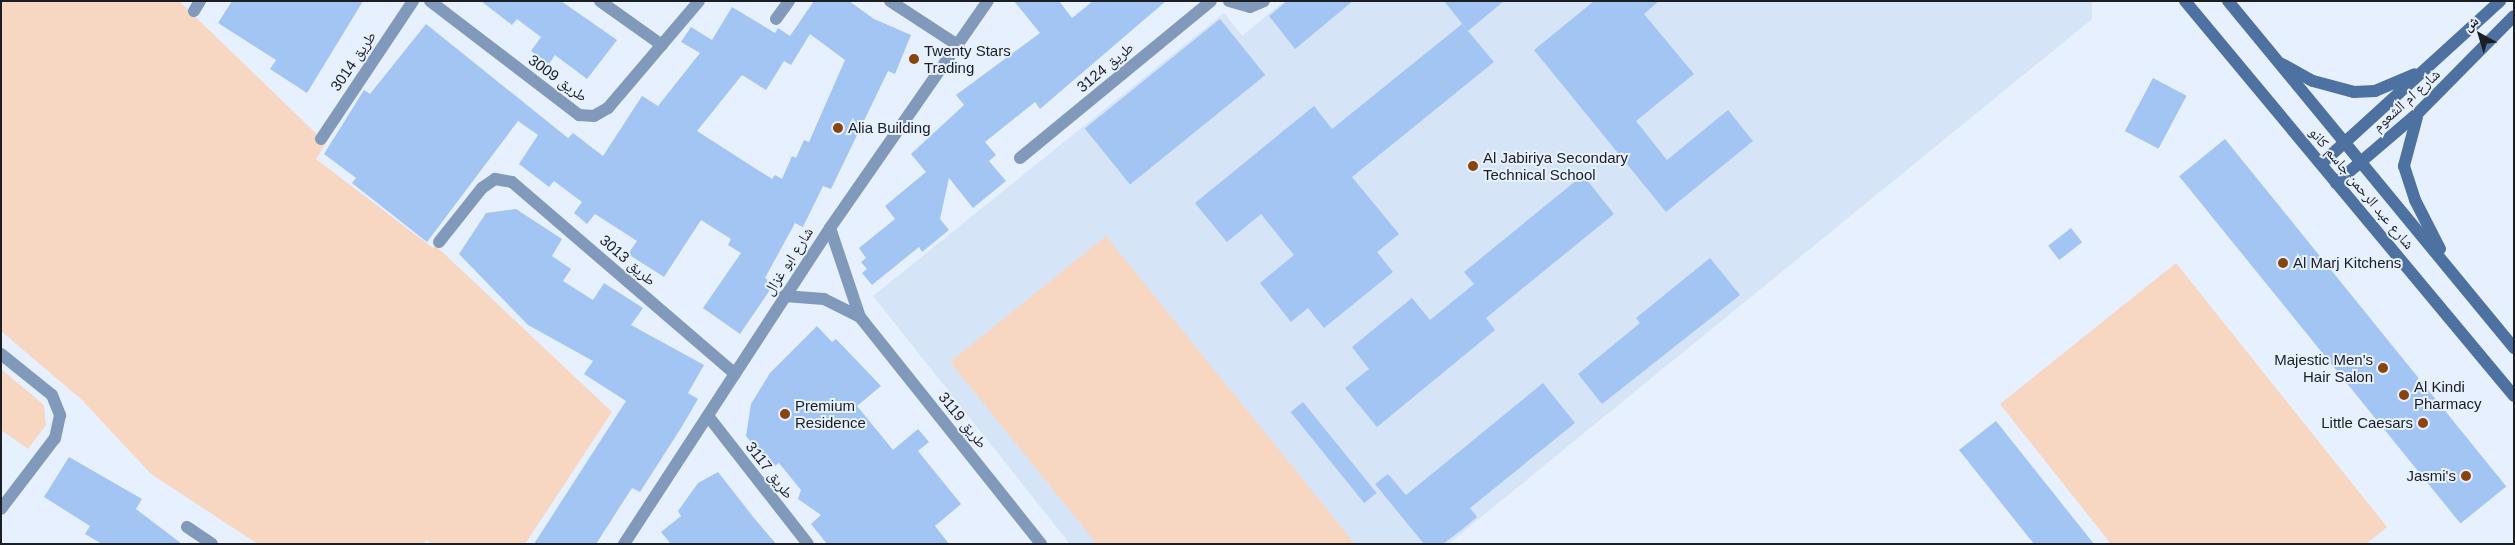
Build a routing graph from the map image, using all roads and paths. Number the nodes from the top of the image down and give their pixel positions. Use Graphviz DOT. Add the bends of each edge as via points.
graph roads {
  1 [pos="413,1"];
  2 [pos="430,1"];
  3 [pos="600,1"];
  4 [pos="699,1"];
  5 [pos="789,1"];
  6 [pos="890,1"];
  7 [pos="988,1"];
  8 [pos="1211,1"];
  9 [pos="1229,1"];
  10 [pos="1264,1"];
  11 [pos="2185,1"];
  12 [pos="2228,1"];
  13 [pos="2500,1"];
  14 [pos="2514,16"];
  15 [pos="776,18"];
  16 [pos="662,46"];
  17 [pos="959,46"];
  18 [pos="2277,61"];
  19 [pos="2431,67"];
  20 [pos="2418,113"];
  21 [pos="321,139"];
  22 [pos="2344,144"];
  23 [pos="1020,158"];
  24 [pos="2359,163"];
  25 [pos="2321,164"];
  26 [pos="2336,183"];
  27 [pos="830,228"];
  28 [pos="439,242"];
  29 [pos="2452,271"];
  30 [pos="784,296"];
  31 [pos="860,317"];
  32 [pos="2514,348"];
  33 [pos="1,354"];
  34 [pos="735,374"];
  35 [pos="2514,396"];
  36 [pos="708,416"];
  37 [pos="1,509"];
  38 [pos="187,527"];
  39 [pos="212,544"];
  40 [pos="624,544"];
  41 [pos="808,544"];
  42 [pos="1041,544"];
  1 -- 21 [label="street, طريق 3014"];
  2 -- 16 [label="street, طريق 3009" via="579,115 594,116 608,108"];
  3 -- 16 [label="street"];
  4 -- 16 [label="street, طريق 3009"];
  5 -- 15 [label="street"];
  6 -- 17 [label="street"];
  7 -- 17 [label="street, شارع ابو غزال"];
  8 -- 23 [label="street, طريق 3124"];
  9 -- 10 [label="street" via="1250,7"];
  11 -- 25 [label="main road, شارع عبد الرحمن جاسم كانو"];
  12 -- 18 [label="main road, شارع عبد الرحمن جاسم كانو"];
  13 -- 19 [label="main road, شارع ام الشعوم"];
  14 -- 20 [label="main road, شارع ام الشعوم"];
  17 -- 27 [label="street, شارع ابو غزال"];
  18 -- 19 [label="main road" via="2313,81 2354,92 2375,91"];
  18 -- 22 [label="main road, شارع عبد الرحمن جاسم كانو"];
  19 -- 22 [label="main road, شارع ام الشعوم"];
  20 -- 24 [label="main road, شارع ام الشعوم"];
  20 -- 29 [label="main road" via="2405,150 2408,182"];
  22 -- 24 [label="main road, شارع عبد الرحمن جاسم كانو"];
  22 -- 25 [label="main road, شارع ام الشعوم"];
  24 -- 26 [label="main road, شارع ام الشعوم"];
  24 -- 29 [label="main road, شارع عبد الرحمن جاسم كانو"];
  25 -- 26 [label="main road, شارع عبد الرحمن جاسم كانو"];
  26 -- 35 [label="main road, شارع عبد الرحمن جاسم كانو"];
  27 -- 30 [label="street, شارع ابو غزال"];
  27 -- 31 [label="street"];
  28 -- 34 [label="street, طريق 3013" via="482,188 495,180 512,182"];
  29 -- 32 [label="main road, شارع عبد الرحمن جاسم كانو"];
  30 -- 31 [label="street" via="824,299"];
  30 -- 34 [label="street, شارع ابو غزال"];
  31 -- 42 [label="street, طريق 3119"];
  33 -- 37 [label="street" via="52,395 60,415 55,438"];
  34 -- 36 [label="street, شارع ابو غزال"];
  36 -- 40 [label="street, شارع ابو غزال"];
  36 -- 41 [label="street, طريق 3117"];
  38 -- 39 [label="street"];
}
